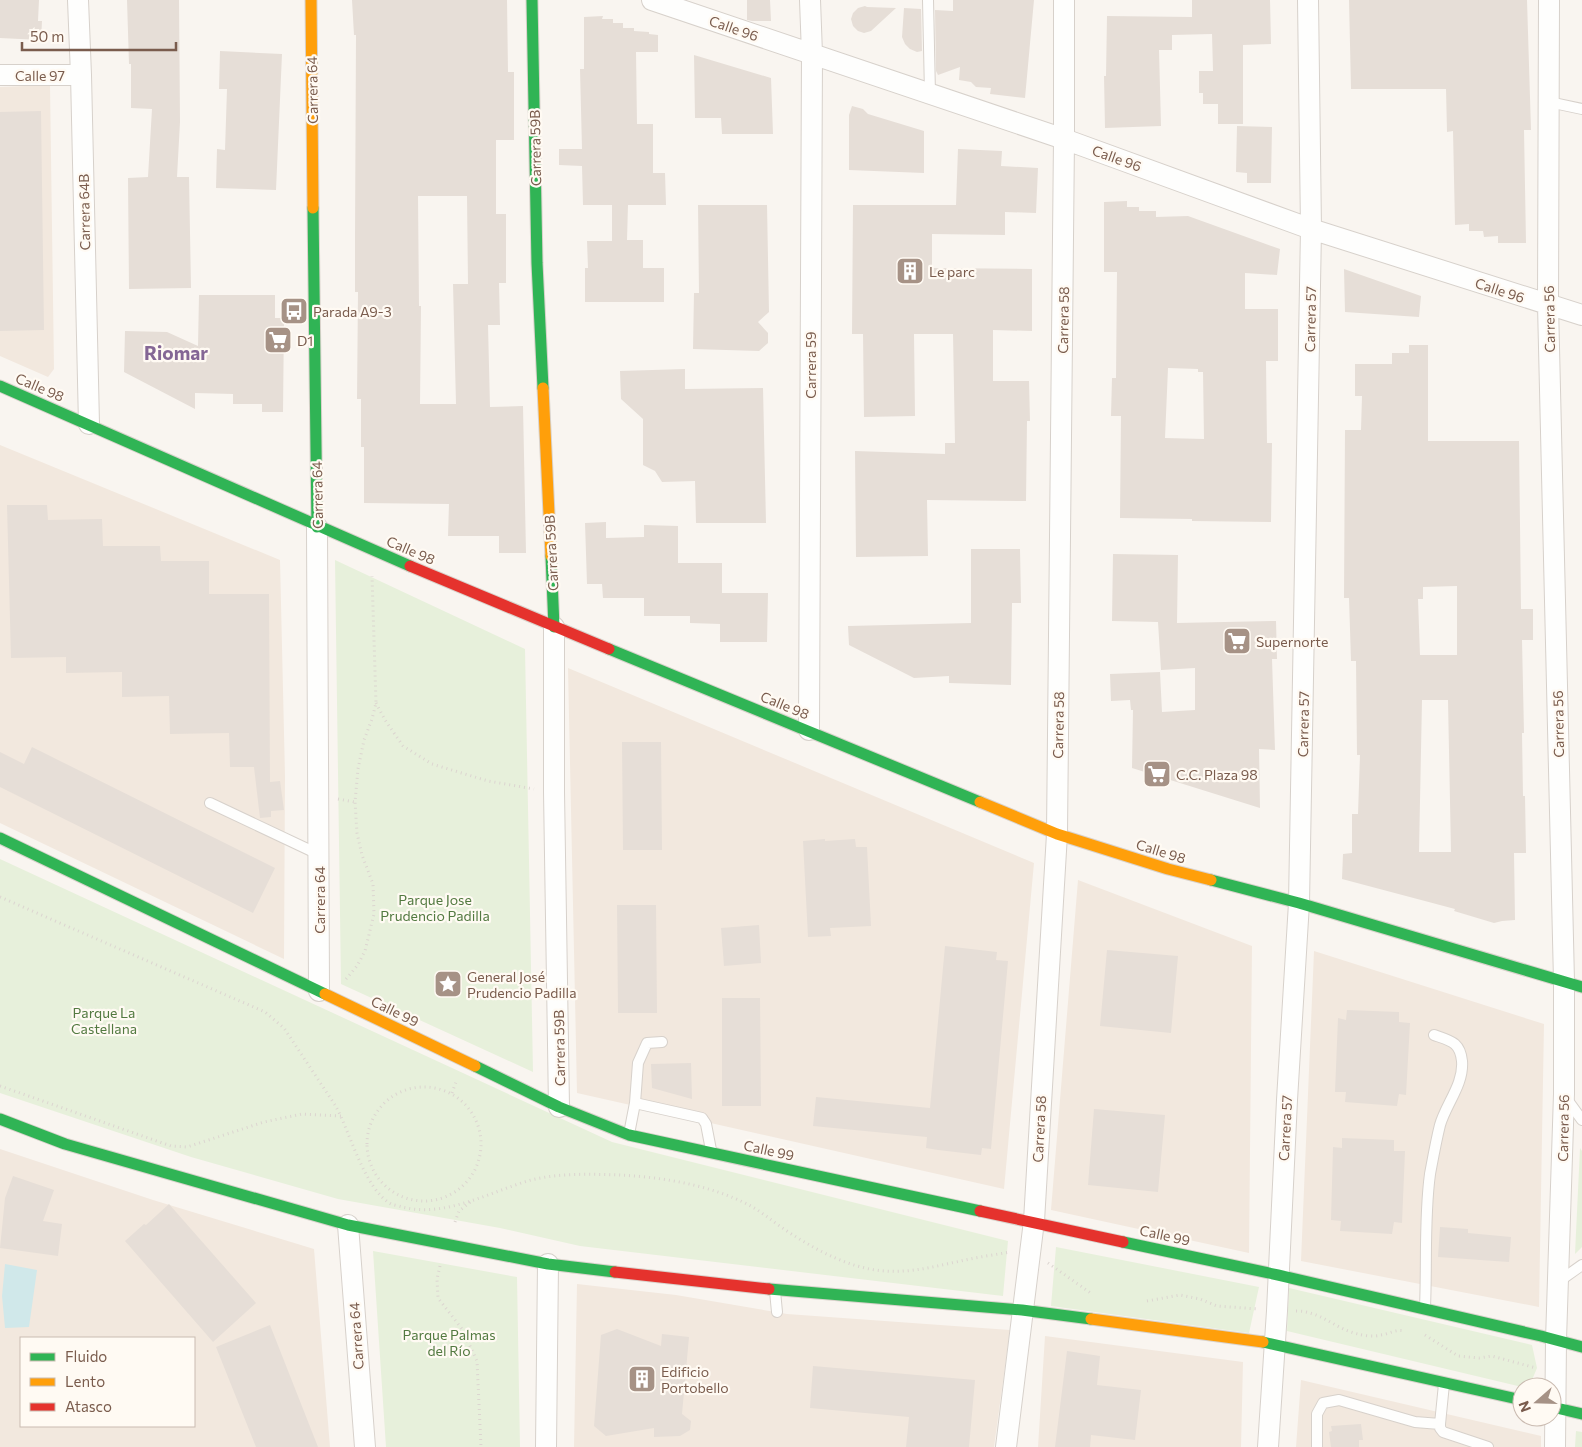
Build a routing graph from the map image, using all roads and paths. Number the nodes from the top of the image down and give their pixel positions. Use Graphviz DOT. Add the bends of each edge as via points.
graph roads {
  1 [pos="78,0"];
  2 [pos="311,0"];
  3 [pos="532,0"];
  4 [pos="652,0"];
  5 [pos="810,0"];
  6 [pos="928,0"];
  7 [pos="1064,0"];
  8 [pos="1308,0"];
  9 [pos="1549,0"];
  10 [pos="812,54"];
  11 [pos="0,75"];
  12 [pos="81,75"];
  13 [pos="930,94"];
  14 [pos="1549,102"];
  15 [pos="1582,109"];
  16 [pos="1064,139"];
  17 [pos="1311,229"];
  18 [pos="1548,305"];
  19 [pos="1582,315"];
  20 [pos="0,386"];
  21 [pos="89,424"];
  22 [pos="317,527"];
  23 [pos="371,550"];
  24 [pos="554,627"];
  25 [pos="376,703"];
  26 [pos="809,730"];
  27 [pos="554,792"];
  28 [pos="210,803"];
  29 [pos="1057,834"];
  30 [pos="0,838"];
  31 [pos="318,854"];
  32 [pos="0,897"];
  33 [pos="1299,904"];
  34 [pos="1573,984"];
  35 [pos="325,994"];
  36 [pos="1434,1035"];
  37 [pos="662,1042"];
  38 [pos="0,1086"];
  39 [pos="452,1093"];
  40 [pos="1564,1094"];
  41 [pos="635,1103"];
  42 [pos="560,1106"];
  43 [pos="342,1116"];
  44 [pos="0,1120"];
  45 [pos="1582,1120"];
  46 [pos="629,1135"];
  47 [pos="712,1153"];
  48 [pos="475,1198"];
  49 [pos="1034,1221"];
  50 [pos="348,1225"];
  51 [pos="446,1244"];
  52 [pos="1030,1252"];
  53 [pos="548,1264"];
  54 [pos="1582,1266"];
  55 [pos="1278,1275"];
  56 [pos="1558,1282"];
  57 [pos="775,1290"];
  58 [pos="1095,1295"];
  59 [pos="1141,1302"];
  60 [pos="1425,1309"];
  61 [pos="1022,1310"];
  62 [pos="1277,1311"];
  63 [pos="777,1312"];
  64 [pos="1407,1331"];
  65 [pos="1424,1334"];
  66 [pos="1556,1340"];
  67 [pos="1275,1344"];
  68 [pos="1582,1347"];
  69 [pos="1537,1368"];
  70 [pos="1554,1377"];
  71 [pos="1444,1382"];
  72 [pos="1512,1398"];
  73 [pos="1562,1409"];
  74 [pos="1582,1414"];
  75 [pos="1440,1424"];
  76 [pos="1554,1427"];
  77 [pos="362,1444"];
  78 [pos="481,1447"];
  79 [pos="546,1447"];
  80 [pos="1006,1447"];
  81 [pos="1268,1447"];
  82 [pos="1317,1447"];
  83 [pos="1488,1447"];
  84 [pos="1555,1447"];
  1 -- 12 [label="street, Carrera 64B"];
  2 -- 22 [label="street, Carrera 64"];
  3 -- 24 [label="street, Carrera 59B" via="537,263"];
  4 -- 10 [label="street, Calle 96"];
  5 -- 10 [label="street, Carrera 59"];
  6 -- 13 [label="lane"];
  7 -- 16 [label="street, Carrera 58"];
  8 -- 17 [label="street, Carrera 57"];
  9 -- 14 [label="street, Carrera 56"];
  10 -- 13 [label="street, Calle 96"];
  10 -- 26 [label="street, Carrera 59"];
  11 -- 12 [label="street, Calle 97"];
  12 -- 21 [label="street, Carrera 64B"];
  13 -- 16 [label="street, Calle 96"];
  14 -- 15 [label="lane"];
  14 -- 18 [label="street, Carrera 56"];
  16 -- 17 [label="street, Calle 96"];
  16 -- 29 [label="street, Carrera 58"];
  17 -- 18 [label="street, Calle 96"];
  17 -- 33 [label="street, Carrera 57"];
  18 -- 19 [label="street, Calle 96"];
  18 -- 34 [label="street, Carrera 56"];
  20 -- 21 [label="street, Calle 98"];
  21 -- 22 [label="street, Calle 98"];
  22 -- 23 [label="street, Calle 98"];
  22 -- 31 [label="street, Carrera 64"];
  23 -- 24 [label="street, Calle 98"];
  23 -- 25 [label="path"];
  24 -- 26 [label="street, Calle 98"];
  24 -- 27 [label="street, Carrera 59B"];
  25 -- 27 [label="path" via="403,746 432,764 488,781"];
  25 -- 35 [label="path" via="364,740 355,802 358,840 373,884 374,914 365,950 357,966"];
  26 -- 29 [label="street, Calle 98"];
  27 -- 42 [label="street, Carrera 59B"];
  28 -- 31 [label="lane"];
  29 -- 33 [label="street, Calle 98" via="1168,869"];
  29 -- 49 [label="street, Carrera 58"];
  30 -- 35 [label="street, Calle 99"];
  31 -- 35 [label="street, Carrera 64"];
  32 -- 43 [label="path" via="265,1012 284,1028"];
  33 -- 34 [label="street, Calle 98"];
  33 -- 55 [label="street, Carrera 57"];
  34 -- 40 [label="street, Carrera 56"];
  35 -- 42 [label="street, Calle 99"];
  36 -- 60 [label="lane" via="1456,1043 1463,1072 1440,1124 1430,1174"];
  37 -- 41 [label="lane" via="650,1042 644,1047 638,1063"];
  38 -- 43 [label="path" via="171,1146 187,1147 264,1122 302,1114"];
  39 -- 39 [label="path" via="429,1086 404,1089 384,1102 374,1116 366,1147 373,1171 389,1190 411,1200 434,1201 456,1192 472,1176 481,1154 480,1130 470,1109"];
  40 -- 45 [label="lane"];
  40 -- 56 [label="street, Carrera 56"];
  41 -- 46 [label="lane"];
  41 -- 47 [label="lane" via="702,1118"];
  42 -- 46 [label="street, Calle 99"];
  43 -- 48 [label="path" via="352,1147 375,1189 391,1204 418,1211 442,1209"];
  44 -- 50 [label="street" via="65,1144"];
  46 -- 47 [label="street, Calle 99"];
  47 -- 49 [label="street, Calle 99"];
  48 -- 51 [label="path" via="459,1211"];
  48 -- 52 [label="path" via="533,1180 585,1174 627,1175 676,1181 729,1196 842,1262 884,1271 922,1270 961,1260"];
  49 -- 52 [label="street, Carrera 58"];
  49 -- 55 [label="street, Calle 99"];
  50 -- 51 [label="street"];
  50 -- 77 [label="street, Carrera 64"];
  51 -- 53 [label="street"];
  51 -- 78 [label="path" via="437,1279 438,1298 462,1329 478,1361"];
  52 -- 58 [label="path"];
  52 -- 61 [label="street, Carrera 58"];
  53 -- 57 [label="street"];
  53 -- 79 [label="street"];
  54 -- 56 [label="lane"];
  55 -- 60 [label="street, Calle 99"];
  55 -- 62 [label="street, Carrera 57"];
  56 -- 66 [label="street, Carrera 56"];
  57 -- 61 [label="street"];
  57 -- 63 [label="lane"];
  59 -- 62 [label="path" via="1180,1295 1217,1306"];
  60 -- 66 [label="street, Calle 99"];
  61 -- 67 [label="street"];
  61 -- 80 [label="street, Carrera 58"];
  62 -- 64 [label="path" via="1304,1311 1359,1334 1380,1336"];
  62 -- 67 [label="street, Carrera 57"];
  65 -- 69 [label="path" via="1458,1356 1492,1356"];
  66 -- 68 [label="street, Calle 99"];
  66 -- 70 [label="street, Carrera 56"];
  67 -- 71 [label="street"];
  67 -- 81 [label="street, Carrera 57"];
  71 -- 72 [label="street"];
  71 -- 75 [label="lane"];
  73 -- 74 [label="street"];
  75 -- 82 [label="lane" via="1415,1422 1339,1400 1323,1403 1317,1414"];
  75 -- 83 [label="lane" via="1443,1432"];
  76 -- 84 [label="street, Carrera 56"];
}
